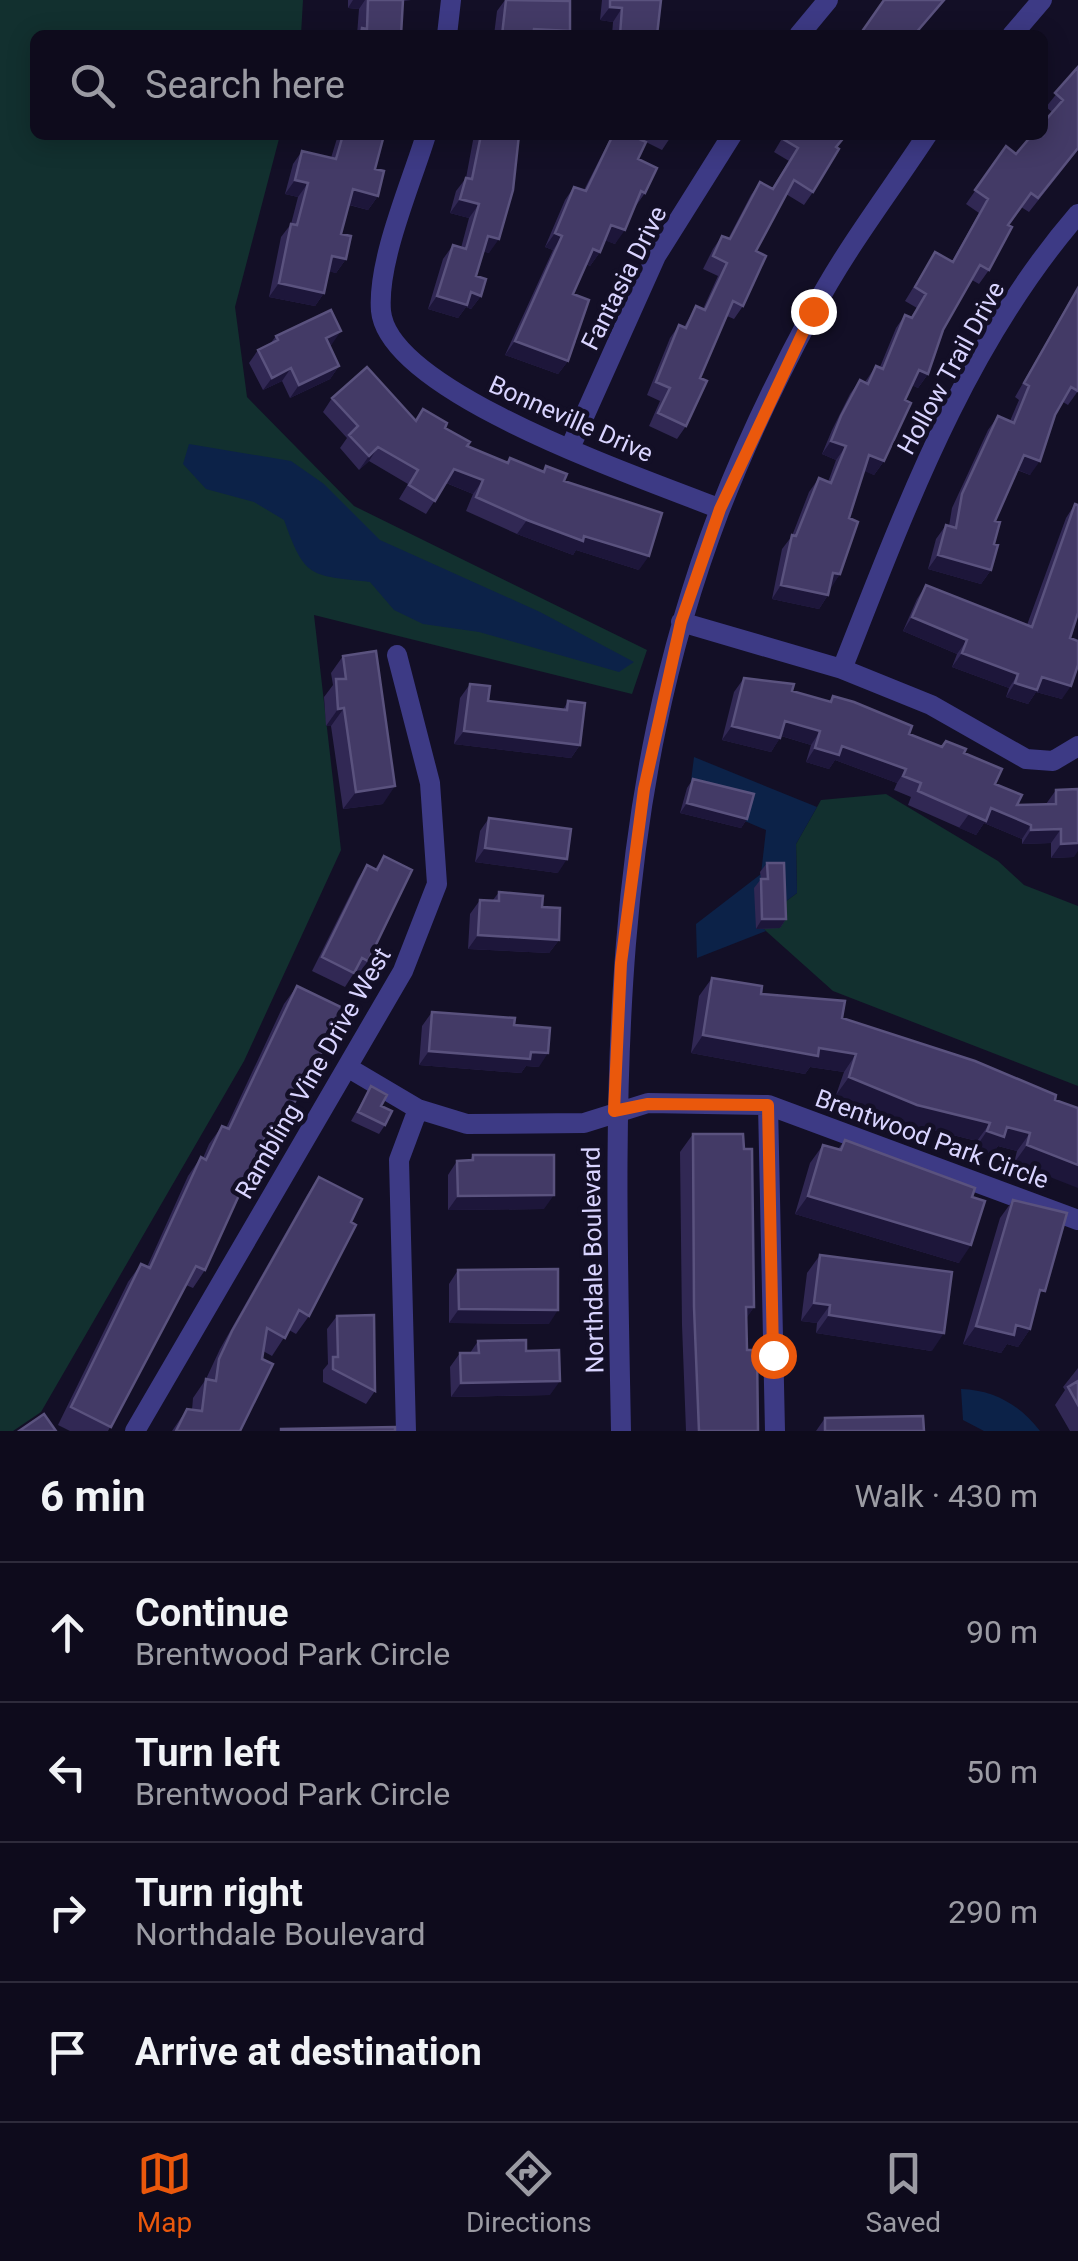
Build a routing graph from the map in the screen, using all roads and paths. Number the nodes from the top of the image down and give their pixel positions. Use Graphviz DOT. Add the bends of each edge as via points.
graph roads {
  1 [pos="452,0"];
  2 [pos="828,0"];
  3 [pos="1042,0"];
  4 [pos="448,30"];
  5 [pos="803,30"];
  6 [pos="1016,30"];
  7 [pos="425,140"];
  8 [pos="729,140"];
  9 [pos="924,140"];
  10 [pos="1078,214"];
  11 [pos="570,448"];
  12 [pos="720,509"];
  13 [pos="681,622"];
  14 [pos="396,654"];
  15 [pos="842,670"];
  16 [pos="1078,746"];
  17 [pos="347,1067"];
  18 [pos="768,1105"];
  19 [pos="418,1110"];
  20 [pos="614,1111"];
  21 [pos="1078,1220"];
  22 [pos="135,1431"];
  23 [pos="406,1431"];
  24 [pos="621,1431"];
  25 [pos="774,1431"];
  1 -- 4 [label="street"];
  2 -- 5 [label="street"];
  3 -- 6 [label="street"];
  7 -- 11 [label="street, Bonneville Drive" via="382,284 382,316 397,345 450,390"];
  8 -- 11 [label="street, Fantasia Drive" via="656,256"];
  9 -- 12 [label="street, Northdale Boulevard" via="813,311"];
  10 -- 15 [label="street, Hollow Trail Drive" via="990,337 933,441"];
  11 -- 12 [label="street, Bonneville Drive"];
  12 -- 13 [label="street, Northdale Boulevard"];
  13 -- 15 [label="street"];
  13 -- 20 [label="street, Northdale Boulevard" via="644,789 621,963"];
  14 -- 17 [label="street, Rambling Vine Drive West" via="430,783 437,884 403,971"];
  15 -- 16 [label="street" via="932,705 1026,759 1052,760"];
  17 -- 19 [label="street, Brentwood Park Circle"];
  17 -- 22 [label="street, Rambling Vine Drive West"];
  18 -- 20 [label="street, Brentwood Park Circle" via="648,1104"];
  18 -- 21 [label="street, Brentwood Park Circle"];
  18 -- 25 [label="street"];
  19 -- 20 [label="street, Brentwood Park Circle" via="467,1124 584,1123"];
  19 -- 23 [label="street" via="399,1160"];
  20 -- 24 [label="street, Northdale Boulevard"];
}
